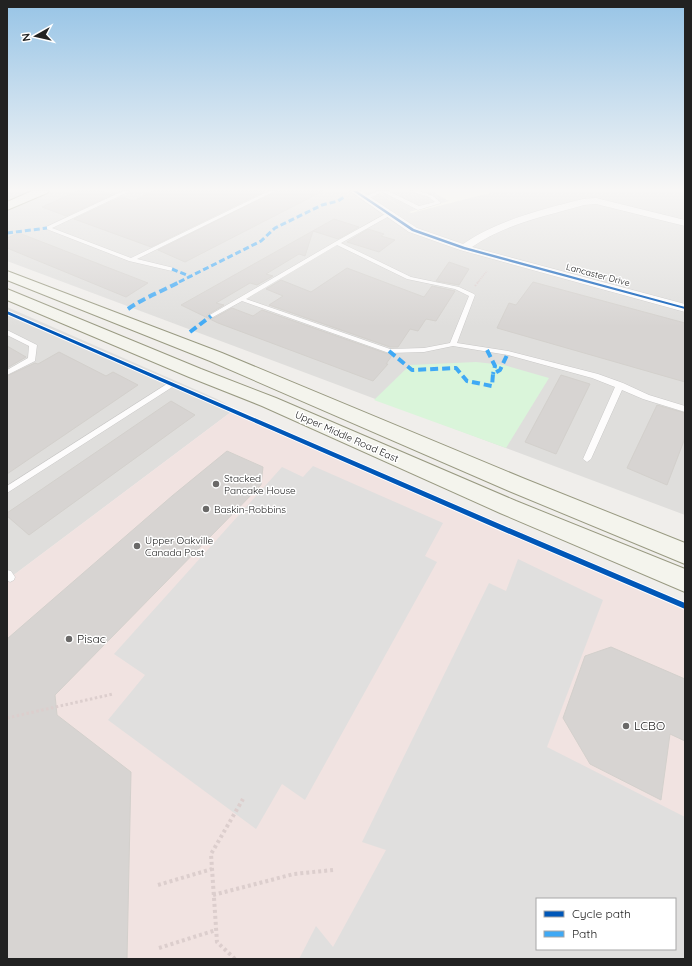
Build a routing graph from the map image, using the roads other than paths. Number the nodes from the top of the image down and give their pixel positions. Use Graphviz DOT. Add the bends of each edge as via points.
graph roads {
  1 [pos="68,236"];
  2 [pos="180,236"];
  3 [pos="349,236"];
  4 [pos="430,236"];
  5 [pos="483,236"];
  6 [pos="337,243"];
  7 [pos="464,248"];
  8 [pos="131,260"];
  9 [pos="172,269"];
  10 [pos="7,275"];
  11 [pos="7,294"];
  12 [pos="241,298"];
  13 [pos="685,308"];
  14 [pos="211,316"];
  15 [pos="7,332"];
  16 [pos="453,344"];
  17 [pos="7,373"];
  18 [pos="173,384"];
  19 [pos="620,385"];
  20 [pos="685,409"];
  21 [pos="587,459"];
  22 [pos="7,490"];
  23 [pos="685,554"];
  24 [pos="685,581"];
  1 -- 8 [label="lane"];
  2 -- 8 [label="lane"];
  3 -- 6 [label="lane"];
  4 -- 7 [label="street, Lancaster Drive"];
  5 -- 7 [label="street"];
  6 -- 12 [label="lane"];
  6 -- 16 [label="lane" via="409,278 457,288 472,295"];
  7 -- 13 [label="street, Lancaster Drive"];
  8 -- 9 [label="lane"];
  10 -- 23 [label="main road, Upper Middle Road East" via="216,357"];
  11 -- 24 [label="main road, Upper Middle Road East" via="270,402"];
  12 -- 14 [label="lane"];
  12 -- 16 [label="lane" via="389,351 424,350"];
  15 -- 17 [label="lane" via="34,345 32,359"];
  16 -- 19 [label="lane" via="508,353"];
  18 -- 22 [label="lane"];
  19 -- 20 [label="lane" via="646,397"];
  19 -- 21 [label="lane"];
}
